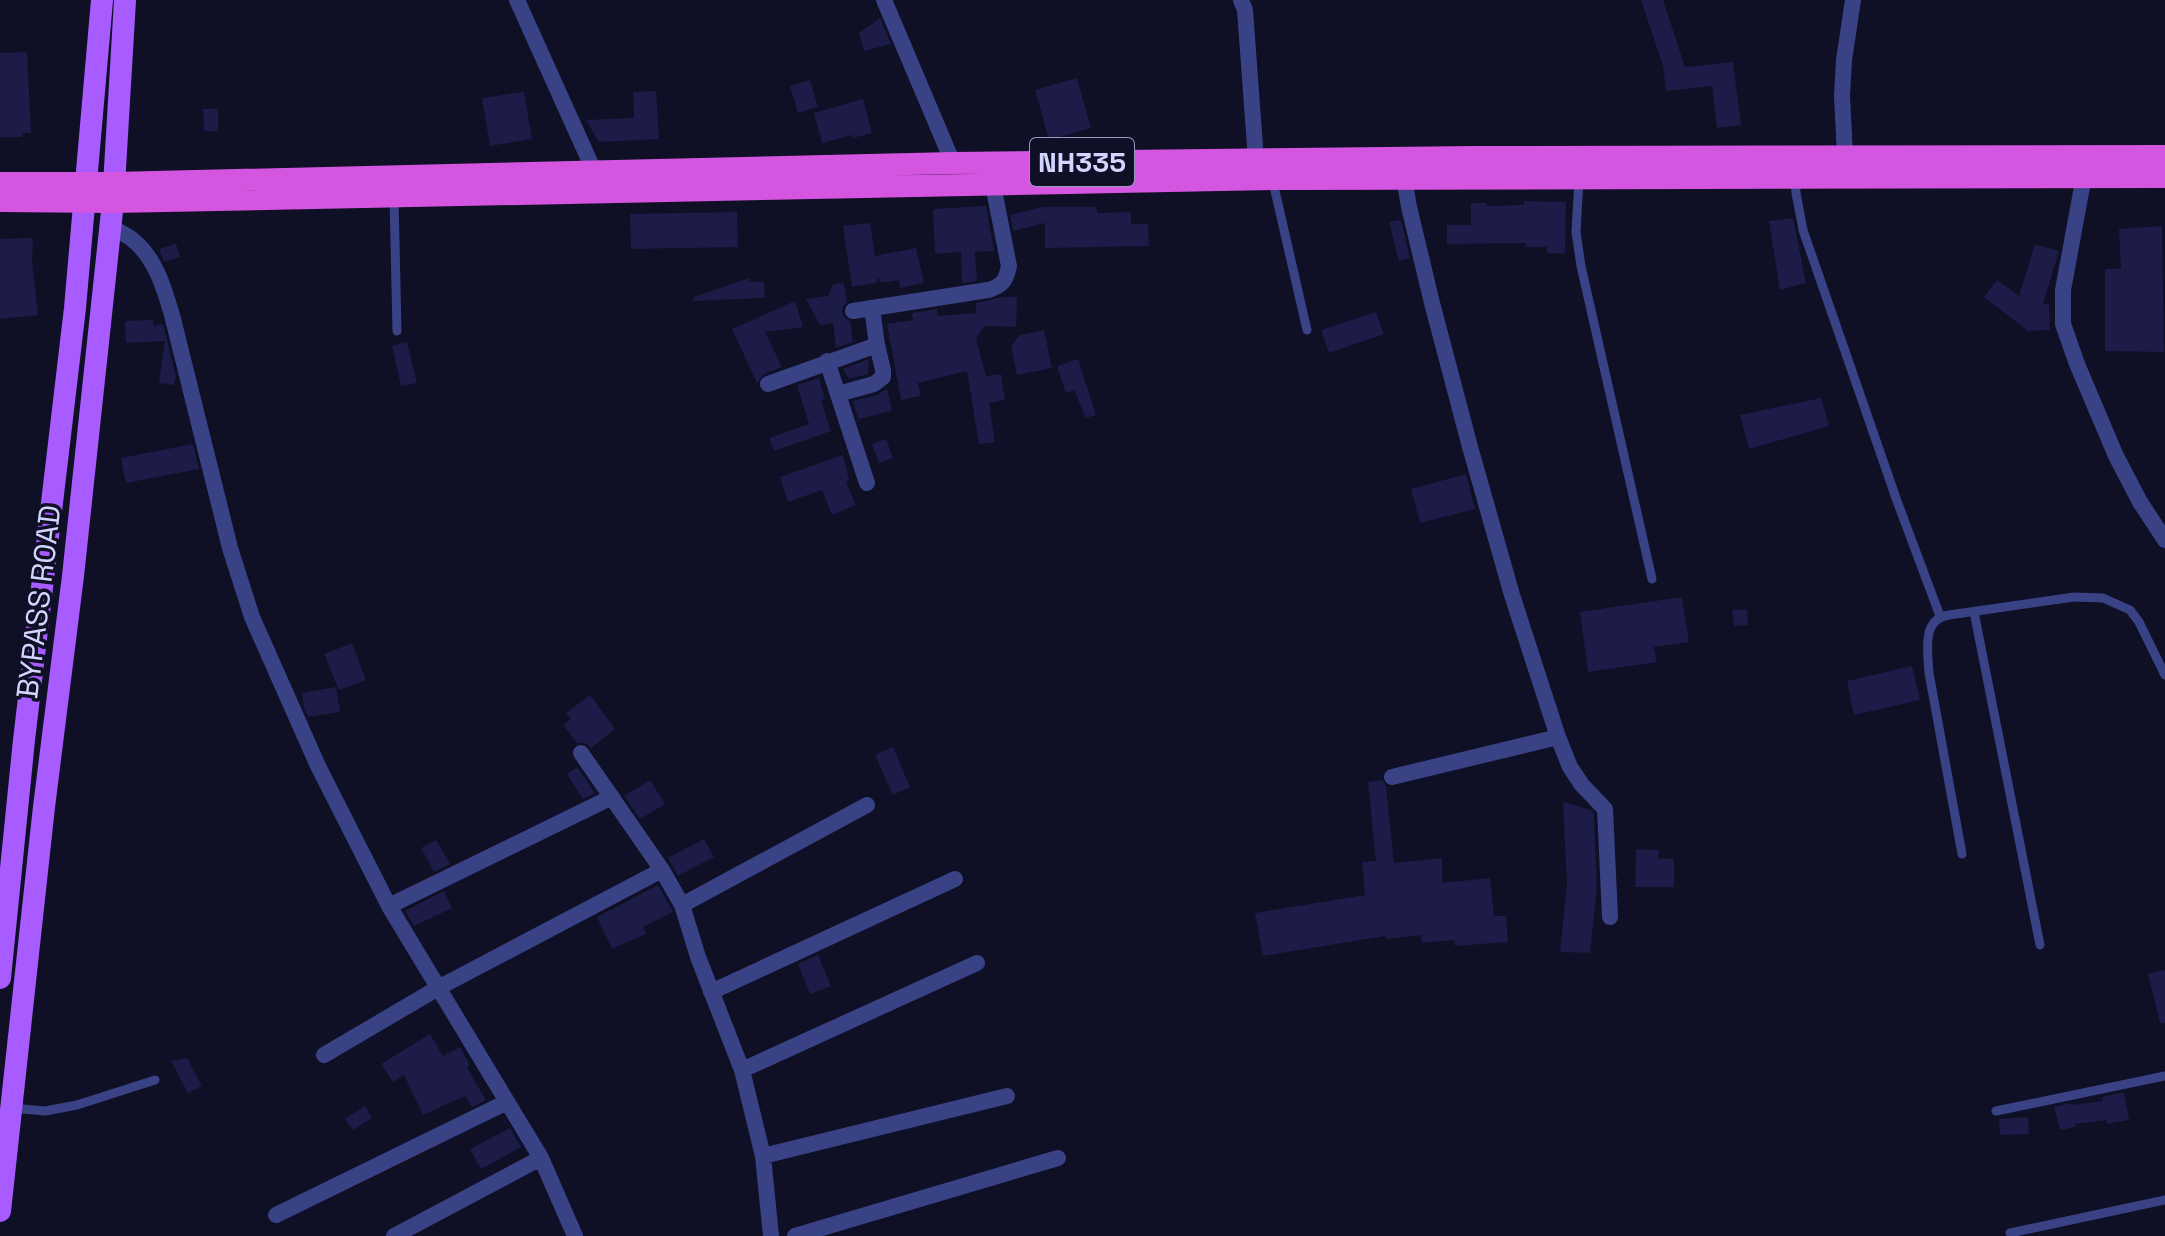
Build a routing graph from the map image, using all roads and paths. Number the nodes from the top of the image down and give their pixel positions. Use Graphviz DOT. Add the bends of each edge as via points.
graph roads {
  1 [pos="102,0"];
  2 [pos="125,0"];
  3 [pos="517,0"];
  4 [pos="884,0"];
  5 [pos="1241,0"];
  6 [pos="1853,0"];
  7 [pos="1845,156"];
  8 [pos="2165,156"];
  9 [pos="1256,160"];
  10 [pos="953,163"];
  11 [pos="595,173"];
  12 [pos="2084,176"];
  13 [pos="1795,177"];
  14 [pos="2165,177"];
  15 [pos="1404,178"];
  16 [pos="1579,178"];
  17 [pos="1272,179"];
  18 [pos="0,183"];
  19 [pos="993,185"];
  20 [pos="84,192"];
  21 [pos="114,192"];
  22 [pos="394,196"];
  23 [pos="0,201"];
  24 [pos="110,226"];
  25 [pos="872,308"];
  26 [pos="853,311"];
  27 [pos="1307,330"];
  28 [pos="397,331"];
  29 [pos="877,345"];
  30 [pos="827,361"];
  31 [pos="768,384"];
  32 [pos="838,394"];
  33 [pos="867,483"];
  34 [pos="2165,540"];
  35 [pos="1652,579"];
  36 [pos="1974,612"];
  37 [pos="1940,616"];
  38 [pos="2165,675"];
  39 [pos="1558,737"];
  40 [pos="581,753"];
  41 [pos="1392,777"];
  42 [pos="612,797"];
  43 [pos="867,805"];
  44 [pos="1962,854"];
  45 [pos="662,870"];
  46 [pos="955,879"];
  47 [pos="682,905"];
  48 [pos="389,906"];
  49 [pos="1610,917"];
  50 [pos="2040,945"];
  51 [pos="977,963"];
  52 [pos="0,978"];
  53 [pos="438,988"];
  54 [pos="711,992"];
  55 [pos="324,1055"];
  56 [pos="742,1070"];
  57 [pos="2165,1076"];
  58 [pos="155,1080"];
  59 [pos="1007,1096"];
  60 [pos="507,1102"];
  61 [pos="12,1108"];
  62 [pos="1996,1111"];
  63 [pos="763,1156"];
  64 [pos="541,1158"];
  65 [pos="1058,1158"];
  66 [pos="2165,1200"];
  67 [pos="0,1211"];
  68 [pos="276,1215"];
  69 [pos="2010,1233"];
  70 [pos="394,1236"];
  71 [pos="575,1236"];
  72 [pos="771,1236"];
  73 [pos="795,1236"];
  1 -- 20 [label="main road, BYPASS ROAD"];
  2 -- 21 [label="main road, BYPASS ROAD"];
  3 -- 11 [label="street"];
  4 -- 10 [label="street"];
  5 -- 9 [label="street"];
  6 -- 7 [label="street" via="1842,96"];
  7 -- 8 [label="highway, NH335"];
  7 -- 9 [label="highway, NH335"];
  9 -- 10 [label="highway, NH335"];
  10 -- 11 [label="highway, NH335"];
  11 -- 21 [label="highway, NH335"];
  12 -- 13 [label="highway, NH335"];
  12 -- 14 [label="highway, NH335"];
  12 -- 34 [label="street" via="2063,290 2063,324 2116,456"];
  13 -- 16 [label="highway, NH335"];
  13 -- 37 [label="lane" via="1803,230"];
  15 -- 16 [label="highway, NH335"];
  15 -- 17 [label="highway, NH335"];
  15 -- 39 [label="street" via="1470,447"];
  16 -- 35 [label="lane" via="1576,232 1581,266"];
  17 -- 19 [label="highway, NH335"];
  17 -- 27 [label="lane"];
  18 -- 20 [label="highway, NH335"];
  19 -- 22 [label="highway, NH335"];
  19 -- 25 [label="street" via="1007,279 988,290"];
  20 -- 21 [label="highway, NH335"];
  20 -- 23 [label="highway, NH335"];
  20 -- 52 [label="main road, BYPASS ROAD"];
  21 -- 22 [label="highway, NH335"];
  21 -- 24 [label="main road, BYPASS ROAD"];
  22 -- 28 [label="lane"];
  24 -- 48 [label="street" via="133,240 161,278 252,617 318,766"];
  24 -- 61 [label="main road, BYPASS ROAD"];
  25 -- 26 [label="street"];
  25 -- 29 [label="street"];
  29 -- 30 [label="street"];
  29 -- 32 [label="street" via="883,377"];
  30 -- 31 [label="street"];
  30 -- 32 [label="street"];
  32 -- 33 [label="street"];
  36 -- 37 [label="lane"];
  36 -- 38 [label="lane" via="2074,597 2103,598 2130,610"];
  36 -- 50 [label="lane"];
  37 -- 44 [label="lane" via="1929,632 1929,673"];
  39 -- 41 [label="street"];
  39 -- 49 [label="street" via="1570,767 1605,809"];
  40 -- 42 [label="street"];
  42 -- 45 [label="street"];
  42 -- 48 [label="street"];
  43 -- 47 [label="street"];
  45 -- 47 [label="street"];
  45 -- 53 [label="street"];
  46 -- 54 [label="street"];
  47 -- 54 [label="street"];
  48 -- 53 [label="street"];
  51 -- 56 [label="street"];
  53 -- 55 [label="street"];
  53 -- 60 [label="street"];
  54 -- 56 [label="street"];
  56 -- 63 [label="street"];
  57 -- 62 [label="lane"];
  58 -- 61 [label="lane" via="77,1105 45,1111"];
  59 -- 63 [label="street"];
  60 -- 64 [label="street"];
  60 -- 68 [label="street"];
  61 -- 67 [label="main road, BYPASS ROAD"];
  63 -- 72 [label="street"];
  64 -- 70 [label="street"];
  64 -- 71 [label="street"];
  65 -- 73 [label="street"];
  66 -- 69 [label="lane"];
}
